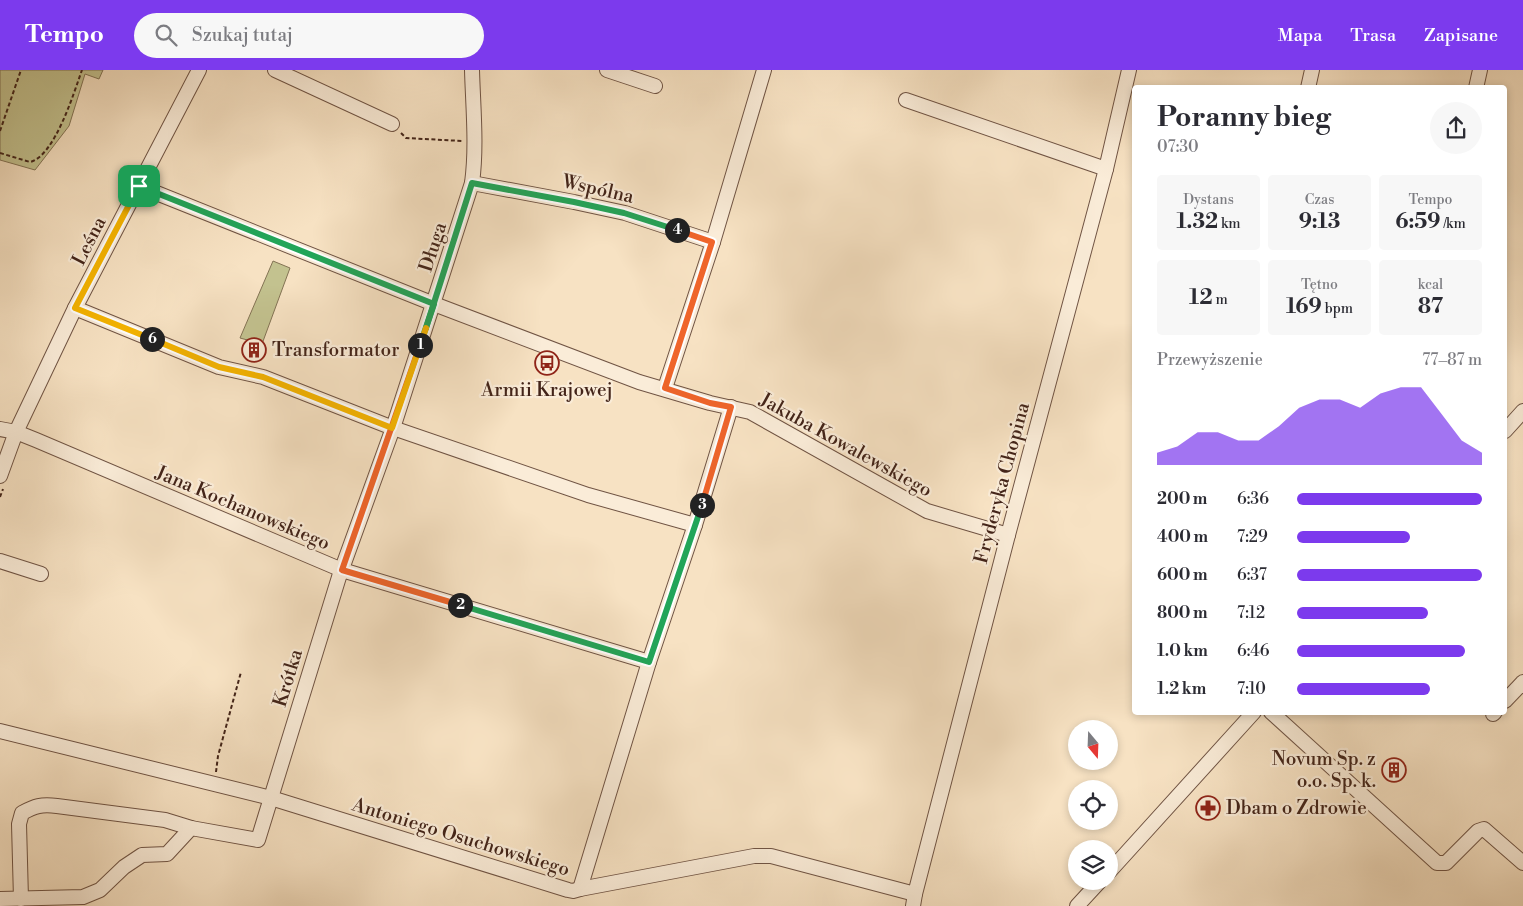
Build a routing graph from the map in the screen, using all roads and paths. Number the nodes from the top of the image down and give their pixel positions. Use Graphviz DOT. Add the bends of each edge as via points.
graph roads {
  1 [pos="21,70"];
  2 [pos="82,70"];
  3 [pos="199,70"];
  4 [pos="275,70"];
  5 [pos="472,70"];
  6 [pos="607,70"];
  7 [pos="764,70"];
  8 [pos="1129,70"];
  9 [pos="1312,70"];
  10 [pos="1480,70"];
  11 [pos="1309,85"];
  12 [pos="1477,85"];
  13 [pos="655,86"];
  14 [pos="906,100"];
  15 [pos="392,124"];
  16 [pos="0,131"];
  17 [pos="474,142"];
  18 [pos="0,153"];
  19 [pos="1106,169"];
  20 [pos="472,183"];
  21 [pos="139,186"];
  22 [pos="712,242"];
  23 [pos="434,304"];
  24 [pos="75,308"];
  25 [pos="665,388"];
  26 [pos="731,407"];
  27 [pos="1523,411"];
  28 [pos="392,428"];
  29 [pos="0,429"];
  30 [pos="1507,429"];
  31 [pos="16,432"];
  32 [pos="0,476"];
  33 [pos="696,526"];
  34 [pos="1008,535"];
  35 [pos="0,561"];
  36 [pos="342,570"];
  37 [pos="40,574"];
  38 [pos="649,662"];
  39 [pos="241,672"];
  40 [pos="1523,682"];
  41 [pos="1507,699"];
  42 [pos="1251,715"];
  43 [pos="1274,715"];
  44 [pos="0,731"];
  45 [pos="215,774"];
  46 [pos="271,798"];
  47 [pos="191,828"];
  48 [pos="1118,862"];
  49 [pos="1523,862"];
  50 [pos="580,889"];
  51 [pos="1092,890"];
  52 [pos="0,899"];
  53 [pos="22,899"];
  54 [pos="914,900"];
  55 [pos="1077,906"];
  1 -- 16 [label="path"];
  2 -- 18 [label="path" via="63,122 42,154 30,162"];
  3 -- 21 [label="street, Leśna"];
  4 -- 15 [label="street"];
  5 -- 17 [label="street, Długa"];
  6 -- 13 [label="street"];
  7 -- 22 [label="street"];
  8 -- 19 [label="street, Fryderyka Chopina"];
  9 -- 11 [label="street"];
  10 -- 12 [label="street"];
  14 -- 19 [label="street"];
  15 -- 17 [label="path" via="406,138"];
  17 -- 20 [label="street, Długa"];
  19 -- 34 [label="street, Fryderyka Chopina"];
  20 -- 22 [label="street, Wspólna" via="624,213"];
  20 -- 23 [label="street, Długa"];
  21 -- 23 [label="street"];
  21 -- 24 [label="street, Leśna"];
  22 -- 25 [label="street"];
  23 -- 25 [label="street" via="639,382"];
  23 -- 28 [label="street, Długa"];
  24 -- 28 [label="street" via="219,367 263,377"];
  24 -- 31 [label="street, Leśna"];
  25 -- 26 [label="street, Jakuba Kowalewskiego"];
  26 -- 33 [label="street"];
  26 -- 34 [label="street, Jakuba Kowalewskiego" via="750,412 927,511"];
  27 -- 30 [label="street"];
  28 -- 33 [label="street" via="588,495"];
  28 -- 36 [label="street, Długa"];
  29 -- 31 [label="street, Jana Kochanowskiego"];
  31 -- 32 [label="street, Leśna"];
  31 -- 36 [label="street, Jana Kochanowskiego"];
  33 -- 38 [label="street"];
  34 -- 54 [label="street, Fryderyka Chopina"];
  35 -- 37 [label="street"];
  36 -- 38 [label="street, Jana Kochanowskiego"];
  36 -- 46 [label="street, Krótka"];
  38 -- 50 [label="street"];
  39 -- 45 [label="path"];
  40 -- 41 [label="street"];
  42 -- 48 [label="street"];
  43 -- 49 [label="street" via="1437,863 1446,863 1478,831 1484,829"];
  44 -- 46 [label="street, Antoniego Osuchowskiego"];
  46 -- 47 [label="street, Krótka" via="258,840"];
  46 -- 50 [label="street, Antoniego Osuchowskiego" via="568,890"];
  47 -- 53 [label="street" via="167,854 142,855 100,890 82,897"];
  47 -- 53 [label="street" via="165,820 42,804 32,808 22,814 19,824"];
  50 -- 54 [label="street, Antoniego Osuchowskiego" via="754,856 771,856"];
  51 -- 55 [label="street"];
  52 -- 53 [label="street"];
}
